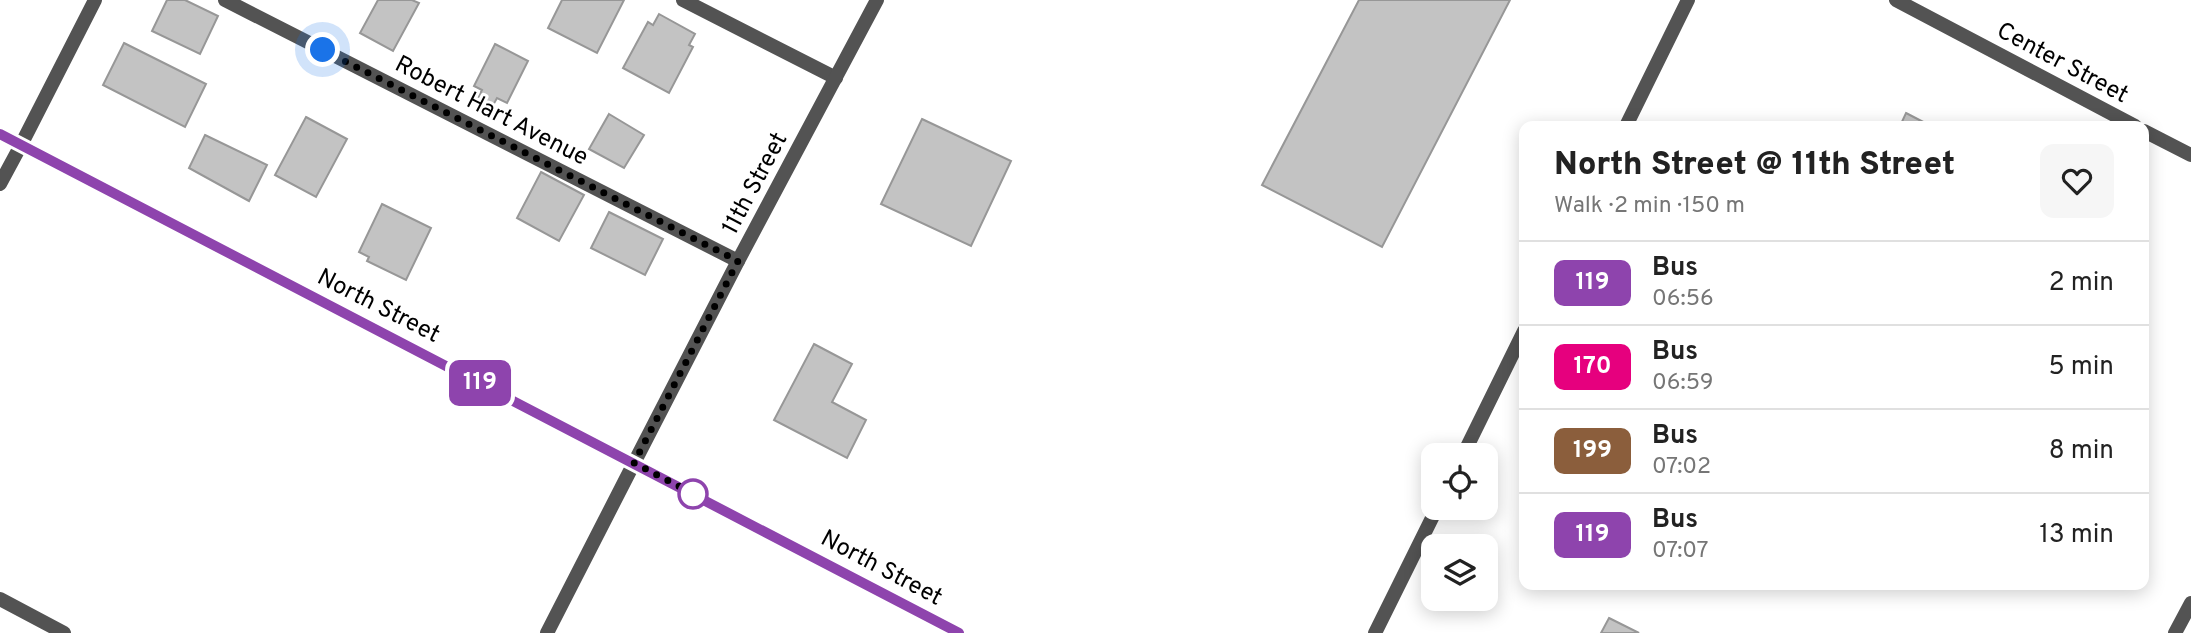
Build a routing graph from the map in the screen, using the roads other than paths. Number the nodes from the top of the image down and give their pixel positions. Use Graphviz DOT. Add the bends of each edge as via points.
graph roads {
  1 [pos="95,0"];
  2 [pos="226,0"];
  3 [pos="683,0"];
  4 [pos="877,0"];
  5 [pos="1688,0"];
  6 [pos="1896,0"];
  7 [pos="836,78"];
  8 [pos="1628,121"];
  9 [pos="2126,121"];
  10 [pos="0,134"];
  11 [pos="2149,134"];
  12 [pos="21,145"];
  13 [pos="2191,155"];
  14 [pos="0,184"];
  15 [pos="738,261"];
  16 [pos="1519,341"];
  17 [pos="1469,443"];
  18 [pos="634,463"];
  19 [pos="1431,520"];
  20 [pos="0,599"];
  21 [pos="2191,603"];
  22 [pos="64,633"];
  23 [pos="547,633"];
  24 [pos="959,633"];
  25 [pos="1375,633"];
  26 [pos="2175,633"];
  1 -- 12 [label="street"];
  2 -- 15 [label="street, Robert Hart Avenue"];
  3 -- 7 [label="street"];
  4 -- 7 [label="street, 11th Street"];
  5 -- 8 [label="street"];
  6 -- 9 [label="street, Center Street"];
  7 -- 15 [label="street, 11th Street"];
  10 -- 12 [label="street, North Street"];
  11 -- 13 [label="street, Center Street"];
  12 -- 14 [label="street"];
  12 -- 18 [label="street, North Street"];
  15 -- 18 [label="street, 11th Street"];
  16 -- 17 [label="street"];
  18 -- 23 [label="street, 11th Street"];
  18 -- 24 [label="street, North Street"];
  19 -- 25 [label="street"];
  20 -- 22 [label="street"];
  21 -- 26 [label="street"];
}
